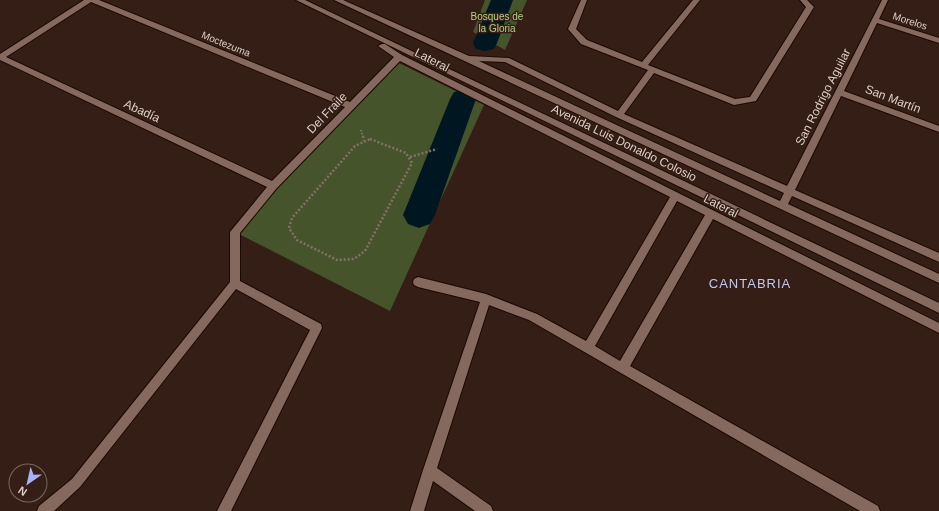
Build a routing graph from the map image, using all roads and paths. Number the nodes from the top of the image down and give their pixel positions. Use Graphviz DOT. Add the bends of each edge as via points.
graph roads {
  1 [pos="89,0"];
  2 [pos="93,0"];
  3 [pos="299,0"];
  4 [pos="337,0"];
  5 [pos="584,0"];
  6 [pos="697,0"];
  7 [pos="803,0"];
  8 [pos="885,0"];
  9 [pos="875,20"];
  10 [pos="369,34"];
  11 [pos="939,41"];
  12 [pos="0,57"];
  13 [pos="399,57"];
  14 [pos="466,58"];
  15 [pos="643,66"];
  16 [pos="652,70"];
  17 [pos="839,92"];
  18 [pos="351,106"];
  19 [pos="619,115"];
  20 [pos="939,129"];
  21 [pos="361,130"];
  22 [pos="364,141"];
  23 [pos="437,149"];
  24 [pos="410,157"];
  25 [pos="273,186"];
  26 [pos="789,191"];
  27 [pos="675,196"];
  28 [pos="782,206"];
  29 [pos="711,214"];
  30 [pos="939,258"];
  31 [pos="939,279"];
  32 [pos="418,282"];
  33 [pos="235,283"];
  34 [pos="486,299"];
  35 [pos="939,308"];
  36 [pos="939,328"];
  37 [pos="588,348"];
  38 [pos="622,369"];
  39 [pos="429,470"];
  40 [pos="51,509"];
  41 [pos="224,511"];
  42 [pos="417,511"];
  43 [pos="486,511"];
  44 [pos="873,511"];
  1 -- 12 [label="street"];
  2 -- 18 [label="street, Moctezuma"];
  3 -- 10 [label="street, Avenida Luis Donaldo Colosio"];
  4 -- 14 [label="street, Avenida Luis Donaldo Colosio"];
  5 -- 15 [label="street" via="572,29 584,42"];
  6 -- 15 [label="street"];
  7 -- 16 [label="street" via="810,7 753,99 734,102"];
  8 -- 9 [label="street, San Rodrigo Aguilar"];
  9 -- 11 [label="street, Morelos"];
  9 -- 17 [label="street, San Rodrigo Aguilar"];
  10 -- 13 [label="street, Lateral"];
  10 -- 35 [label="street, Avenida Luis Donaldo Colosio"];
  12 -- 25 [label="street, Abadía"];
  13 -- 18 [label="street, Del Fraile"];
  13 -- 27 [label="street, Lateral"];
  14 -- 19 [label="street" via="506,60"];
  14 -- 28 [label="street, Avenida Luis Donaldo Colosio"];
  15 -- 16 [label="street"];
  16 -- 19 [label="street"];
  17 -- 20 [label="street, San Martín"];
  17 -- 26 [label="street, San Rodrigo Aguilar"];
  18 -- 25 [label="street, Del Fraile"];
  19 -- 26 [label="street"];
  21 -- 22 [label="path"];
  22 -- 24 [label="path" via="370,139 406,153"];
  22 -- 24 [label="path" via="355,146 292,218 289,228 297,240 337,260 354,258 365,251 412,163"];
  23 -- 24 [label="path"];
  25 -- 33 [label="street, Del Fraile" via="235,232"];
  26 -- 28 [label="street, San Rodrigo Aguilar"];
  26 -- 30 [label="street"];
  27 -- 29 [label="street, Lateral"];
  27 -- 37 [label="street"];
  28 -- 31 [label="street, Avenida Luis Donaldo Colosio"];
  29 -- 36 [label="street, Lateral"];
  29 -- 38 [label="street"];
  32 -- 34 [label="street"];
  33 -- 40 [label="street" via="76,483"];
  33 -- 41 [label="street" via="317,328"];
  34 -- 37 [label="street" via="533,317"];
  34 -- 39 [label="street"];
  37 -- 38 [label="street"];
  38 -- 44 [label="street"];
  39 -- 42 [label="street"];
  39 -- 43 [label="street"];
}
